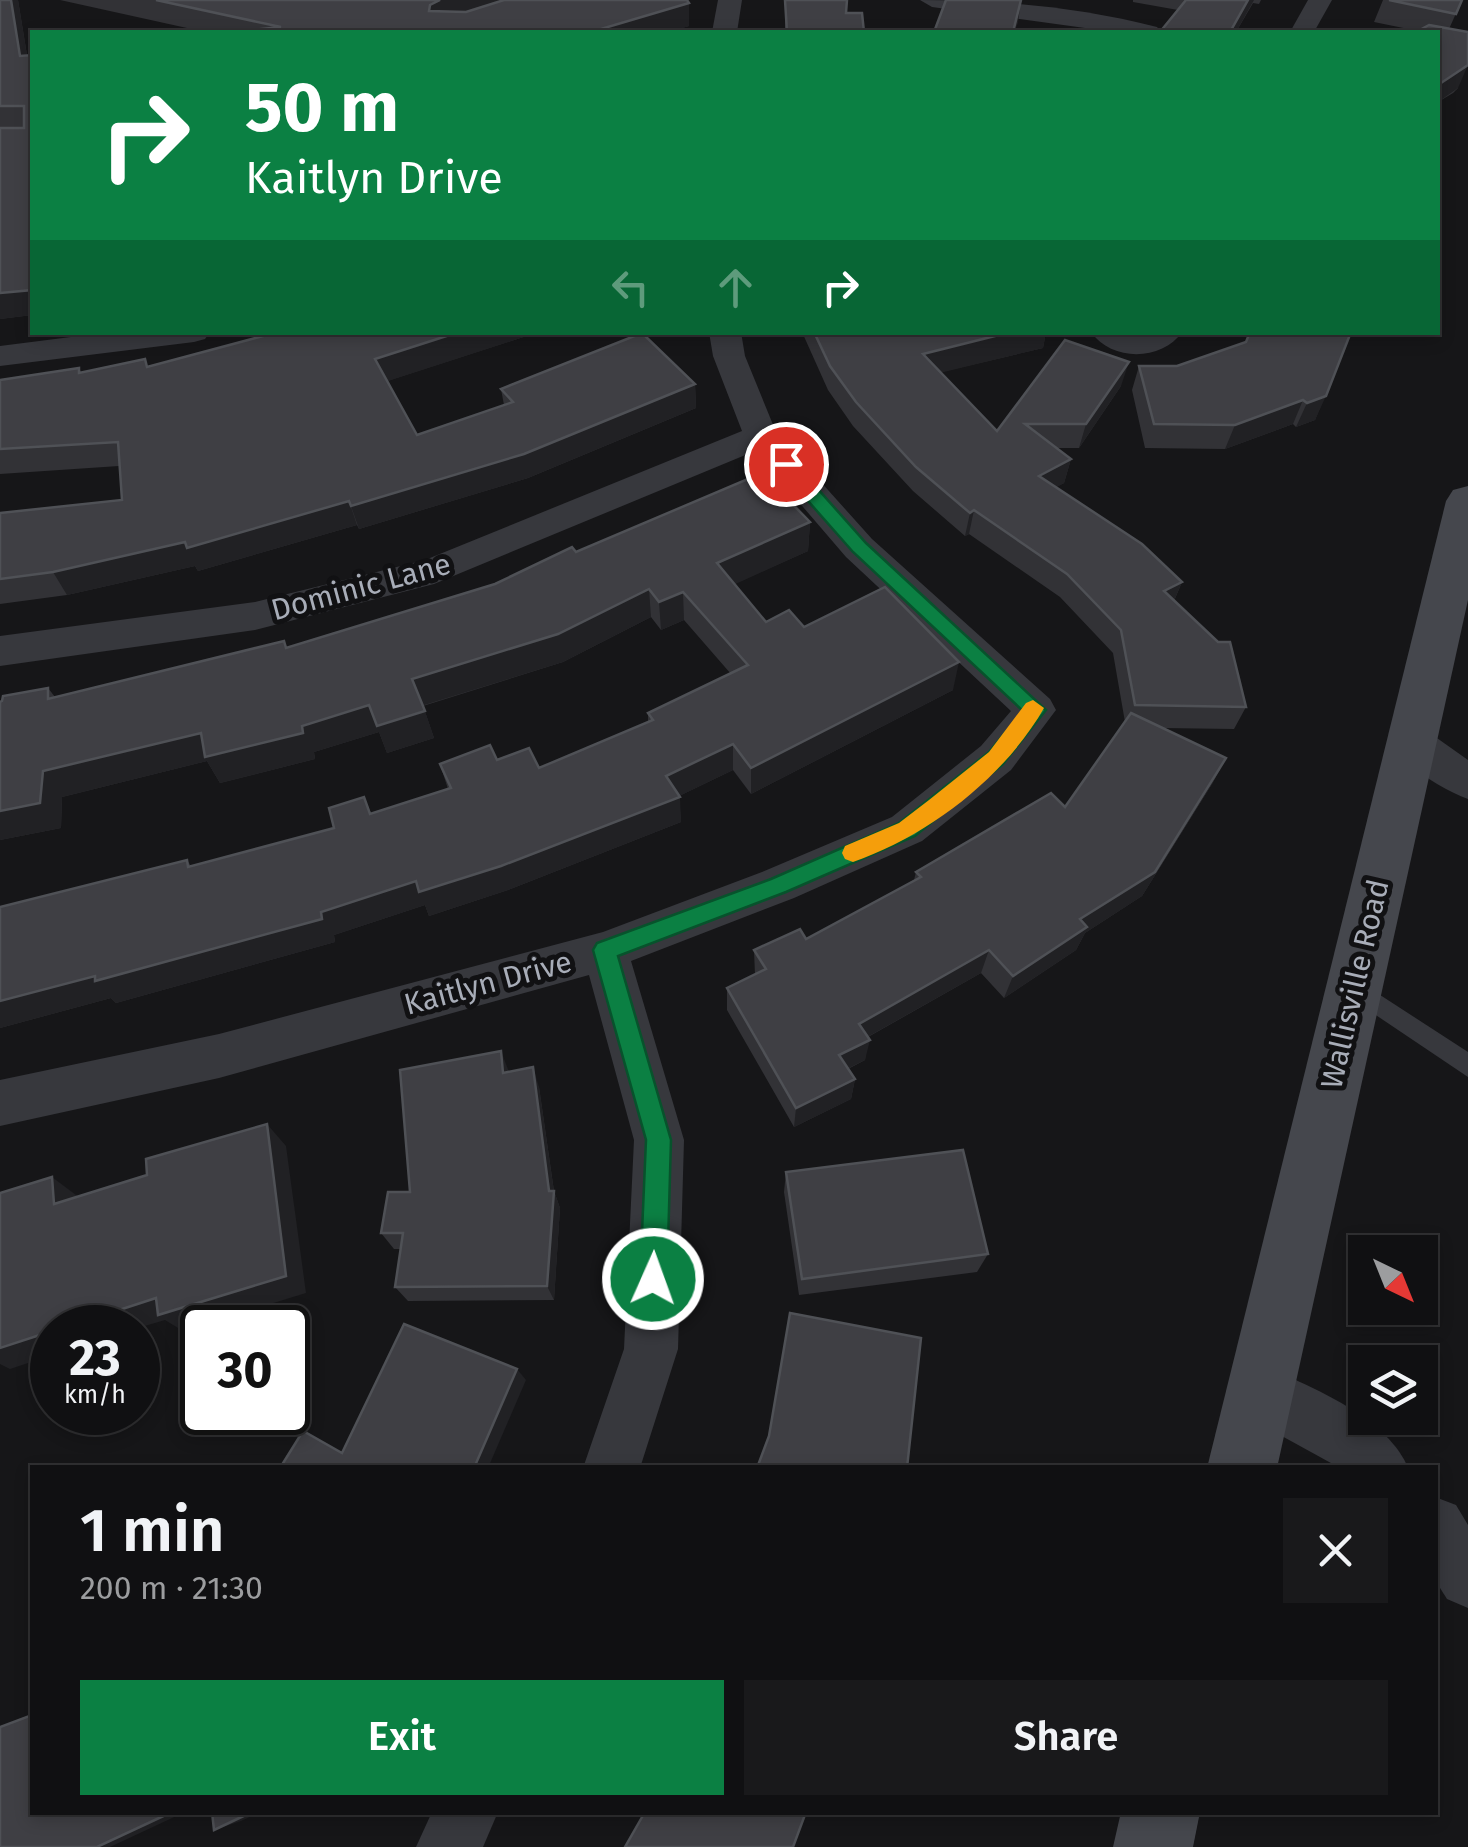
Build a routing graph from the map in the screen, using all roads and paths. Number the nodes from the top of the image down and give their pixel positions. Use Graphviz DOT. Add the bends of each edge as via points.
graph roads {
  1 [pos="730,0"];
  2 [pos="932,0"];
  3 [pos="1320,0"];
  4 [pos="1079,25"];
  5 [pos="725,30"];
  6 [pos="1128,30"];
  7 [pos="1303,30"];
  8 [pos="170,335"];
  9 [pos="726,335"];
  10 [pos="1110,335"];
  11 [pos="1163,335"];
  12 [pos="0,356"];
  13 [pos="761,436"];
  14 [pos="1468,501"];
  15 [pos="1460,570"];
  16 [pos="0,651"];
  17 [pos="1412,742"];
  18 [pos="1468,782"];
  19 [pos="605,950"];
  20 [pos="1354,988"];
  21 [pos="1468,1066"];
  22 [pos="0,1103"];
  23 [pos="1260,1393"];
  24 [pos="612,1465"];
  25 [pos="1243,1465"];
  26 [pos="1377,1465"];
  27 [pos="1438,1531"];
  28 [pos="1468,1578"];
  29 [pos="464,1815"];
  30 [pos="1160,1815"];
  31 [pos="448,1847"];
  32 [pos="1153,1847"];
  1 -- 5 [label="street"];
  2 -- 4 [label="street"];
  3 -- 7 [label="street"];
  4 -- 6 [label="street"];
  8 -- 12 [label="street"];
  9 -- 13 [label="street"];
  10 -- 11 [label="street" via="1151,345"];
  13 -- 16 [label="street, Dominic Lane" via="434,572 255,616"];
  13 -- 19 [label="street, Kaitlyn Drive" via="860,548 1036,710 996,758 907,829"];
  14 -- 15 [label="main road, Wallisville Road"];
  15 -- 17 [label="main road, Wallisville Road"];
  17 -- 18 [label="street"];
  17 -- 20 [label="main road, Wallisville Road"];
  19 -- 22 [label="street, Kaitlyn Drive" via="219,1056"];
  19 -- 24 [label="street" via="659,1140 650,1349"];
  20 -- 21 [label="lane"];
  20 -- 23 [label="main road, Wallisville Road"];
  23 -- 25 [label="main road, Wallisville Road"];
  23 -- 26 [label="street" via="1357,1445"];
  27 -- 28 [label="street"];
  29 -- 31 [label="street"];
  30 -- 32 [label="main road"];
}
